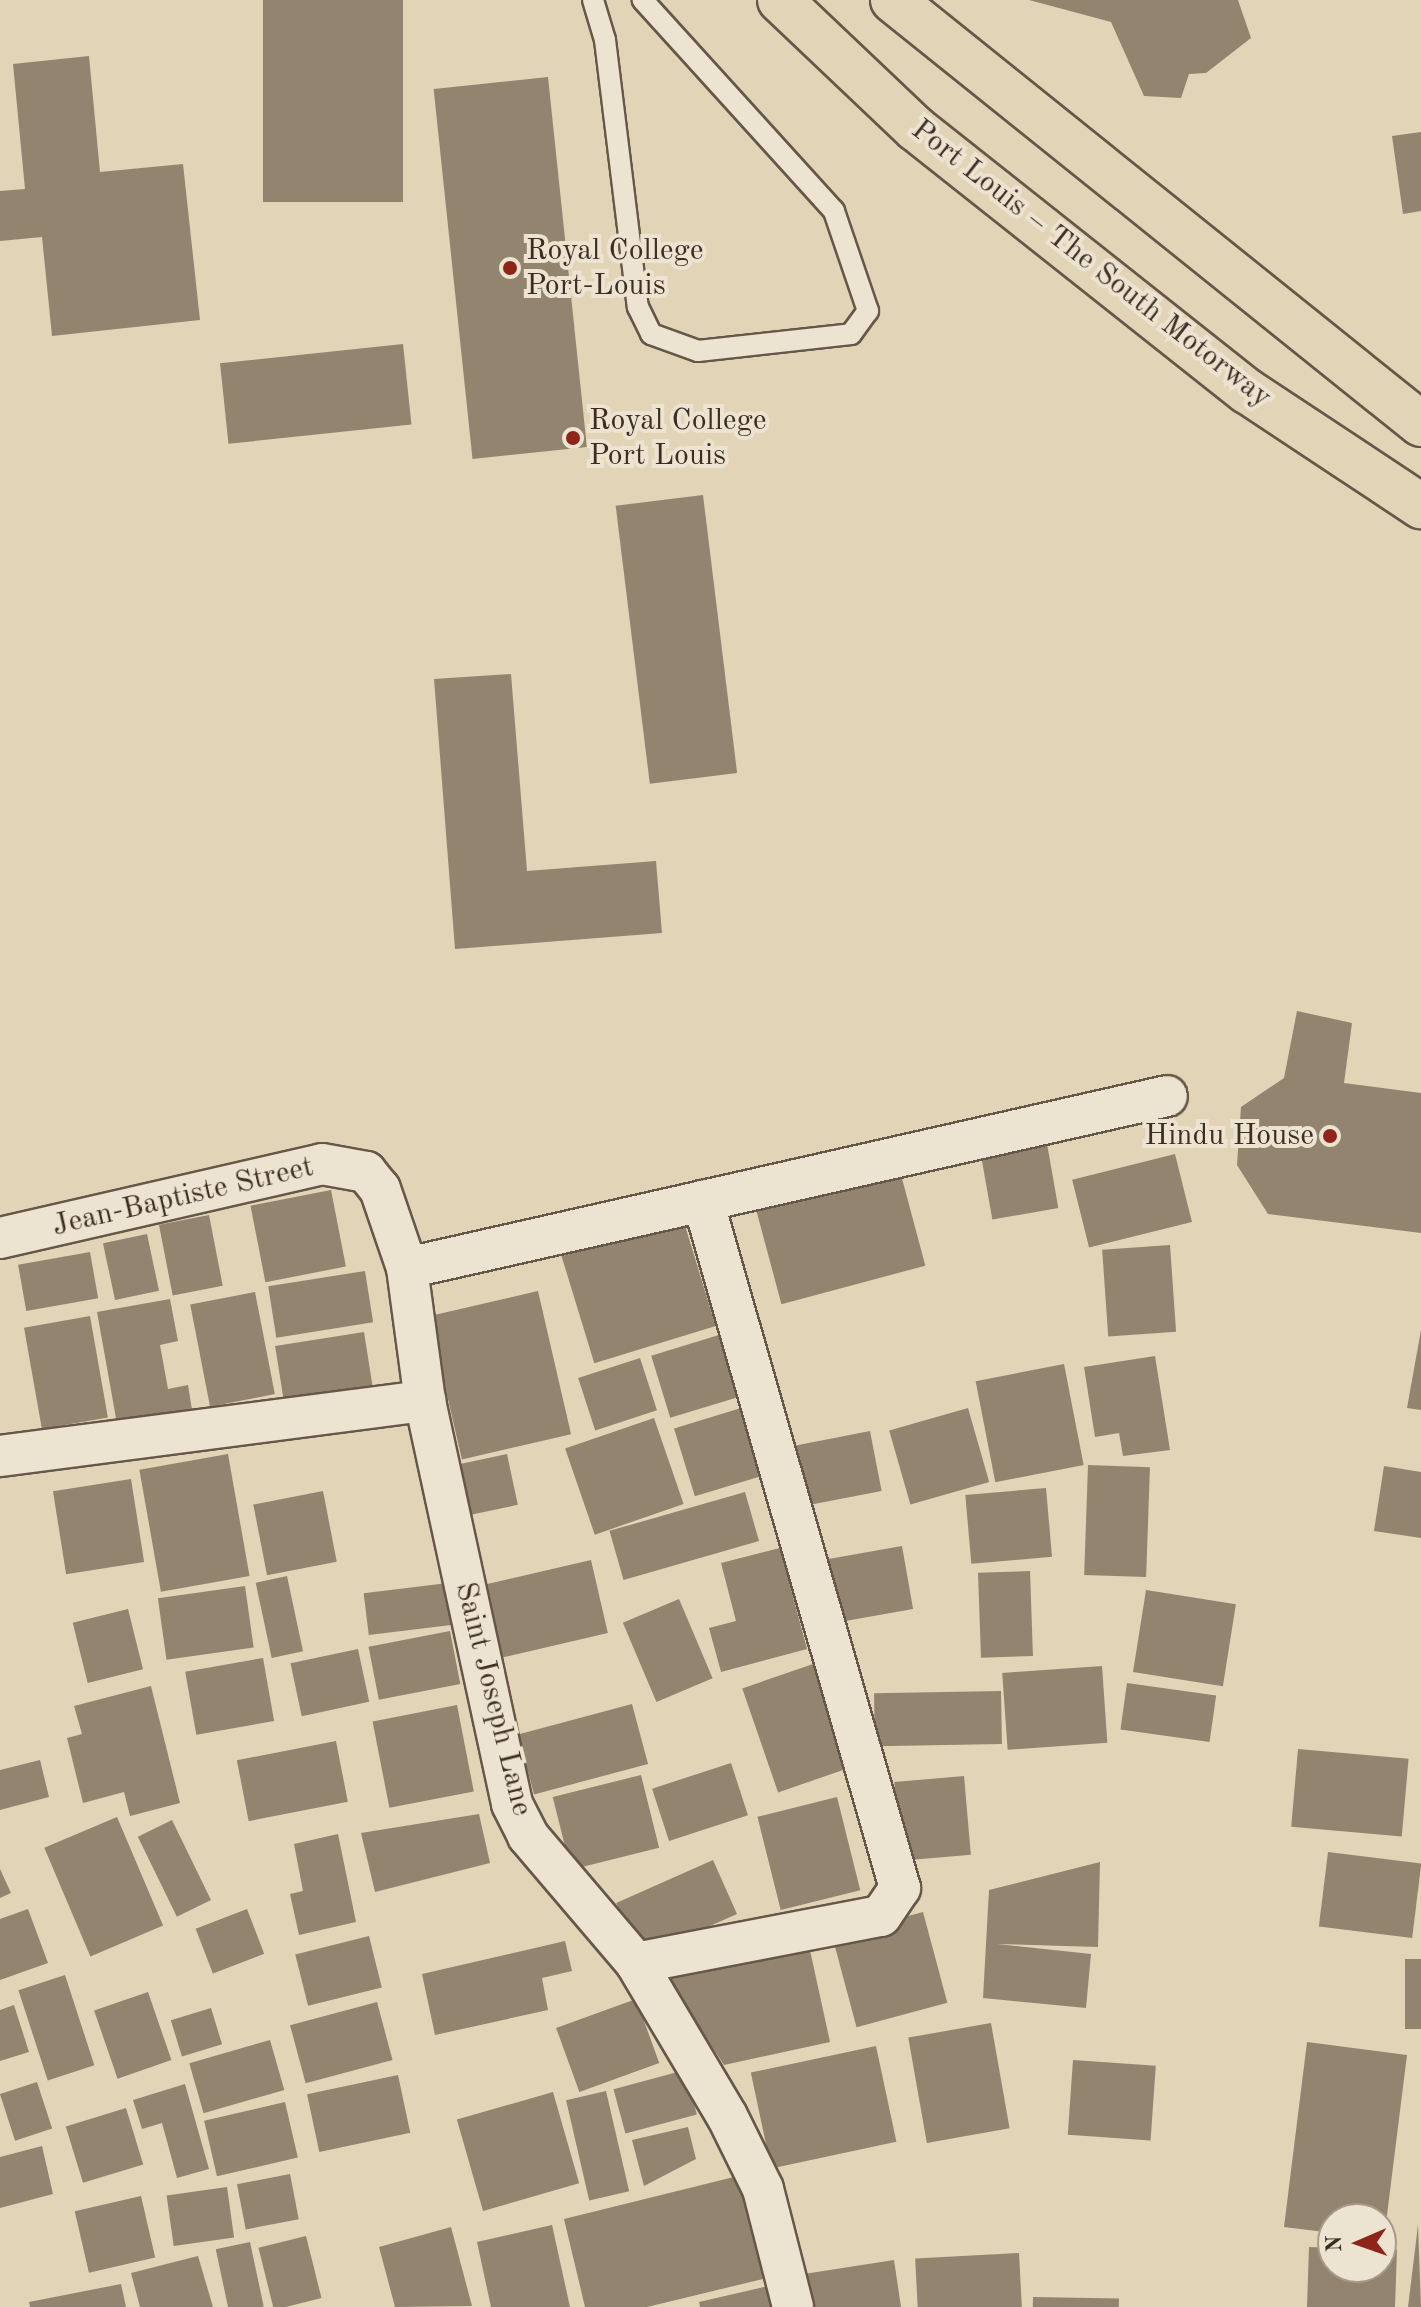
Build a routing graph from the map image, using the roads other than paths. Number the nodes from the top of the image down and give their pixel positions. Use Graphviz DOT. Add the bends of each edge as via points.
graph roads {
  1 [pos="593,0"];
  2 [pos="643,0"];
  3 [pos="780,0"];
  4 [pos="893,0"];
  5 [pos="1421,424"];
  6 [pos="1421,506"];
  7 [pos="1167,1096"];
  8 [pos="366,1172"];
  9 [pos="703,1201"];
  10 [pos="0,1238"];
  11 [pos="407,1268"];
  12 [pos="425,1401"];
  13 [pos="0,1456"];
  14 [pos="636,1963"];
  15 [pos="793,2307"];
  1 -- 2 [label="lane" via="605,40 638,307 651,334 698,351 851,334 868,311 834,211"];
  3 -- 6 [label="highway, Port Louis – The South Motorway" via="916,129 1247,391"];
  4 -- 5 [label="highway"];
  7 -- 9 [label="street"];
  8 -- 10 [label="street, Jean-Baptiste Street" via="322,1164"];
  8 -- 11 [label="street, Saint Joseph Lane" via="380,1189"];
  9 -- 11 [label="street"];
  9 -- 14 [label="street" via="900,1888 881,1916"];
  11 -- 12 [label="street, Saint Joseph Lane"];
  12 -- 13 [label="street"];
  12 -- 14 [label="street, Saint Joseph Lane" via="512,1804 528,1836"];
  14 -- 15 [label="street, Saint Joseph Lane" via="763,2189"];
}
